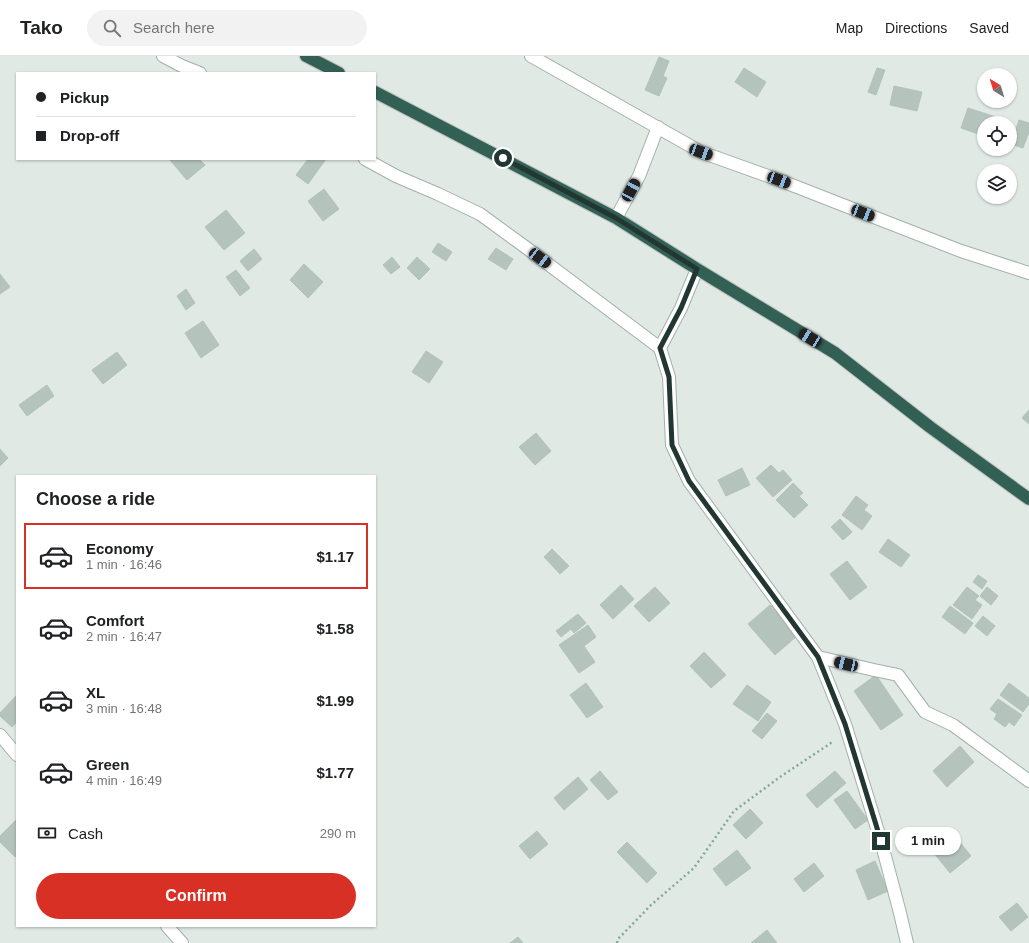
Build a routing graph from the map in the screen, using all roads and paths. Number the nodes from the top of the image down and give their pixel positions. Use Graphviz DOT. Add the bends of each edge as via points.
graph roads {
  1 [pos="163,56"];
  2 [pos="306,56"];
  3 [pos="531,56"];
  4 [pos="197,72"];
  5 [pos="337,72"];
  6 [pos="376,93"];
  7 [pos="658,127"];
  8 [pos="367,160"];
  9 [pos="616,218"];
  10 [pos="697,269"];
  11 [pos="1029,273"];
  12 [pos="660,348"];
  13 [pos="1029,498"];
  14 [pos="818,657"];
  15 [pos="847,732"];
  16 [pos="0,735"];
  17 [pos="16,754"];
  18 [pos="1029,781"];
  19 [pos="168,927"];
  20 [pos="182,943"];
  21 [pos="617,943"];
  22 [pos="907,943"];
  1 -- 4 [label="street"];
  2 -- 5 [label="highway"];
  3 -- 7 [label="street"];
  6 -- 9 [label="highway"];
  7 -- 9 [label="street" via="639,176"];
  7 -- 11 [label="street" via="701,152 961,251"];
  8 -- 12 [label="street" via="480,214"];
  9 -- 10 [label="highway"];
  10 -- 12 [label="street" via="681,308"];
  10 -- 13 [label="highway" via="835,353 930,427"];
  12 -- 14 [label="street" via="669,377 672,445 689,481"];
  14 -- 15 [label="street"];
  14 -- 18 [label="street" via="898,675 925,712 952,725"];
  15 -- 21 [label="path" via="734,810 694,868 651,905"];
  15 -- 22 [label="street" via="881,841"];
  16 -- 17 [label="street"];
  19 -- 20 [label="street"];
}
